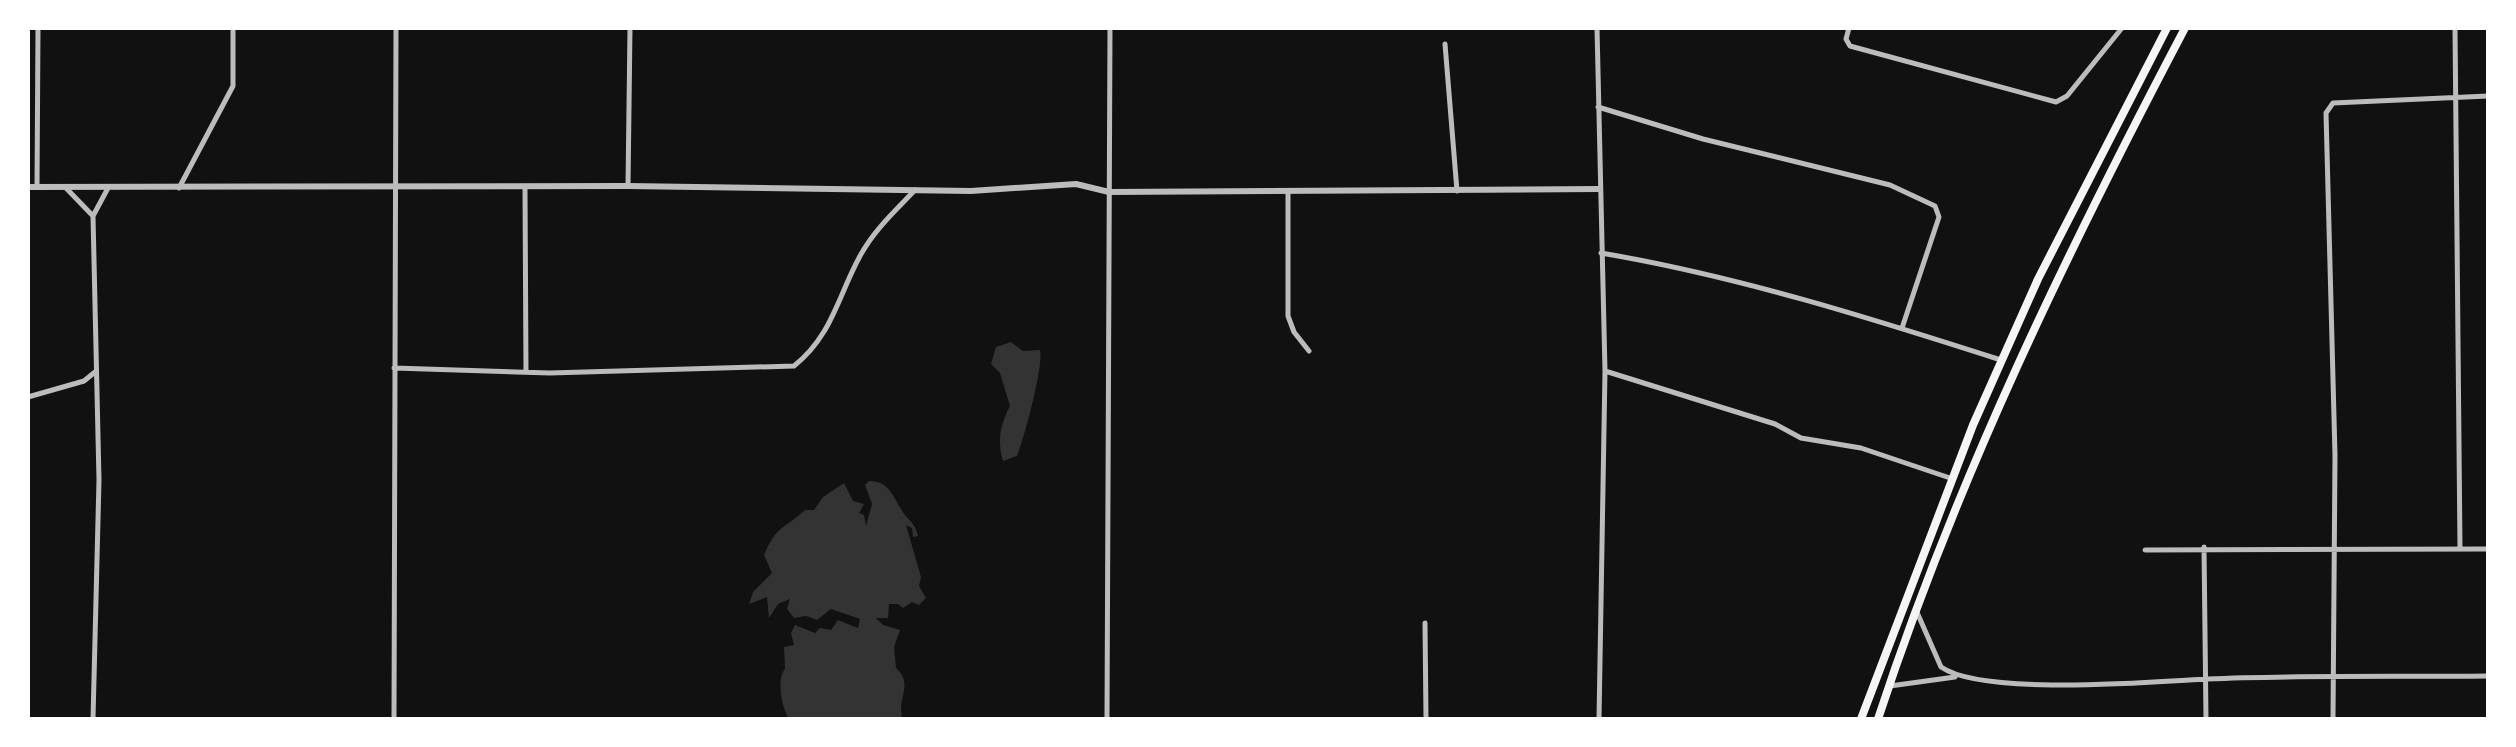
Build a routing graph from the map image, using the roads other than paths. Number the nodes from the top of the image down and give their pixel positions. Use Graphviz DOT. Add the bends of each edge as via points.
graph roads {
  1 [pos="38,28"];
  2 [pos="233,28"];
  3 [pos="396,28"];
  4 [pos="630,28"];
  5 [pos="1110,28"];
  6 [pos="1597,28"];
  7 [pos="1849,28"];
  8 [pos="2122,28"];
  9 [pos="2167,28"];
  10 [pos="2185,28"];
  11 [pos="2455,28"];
  12 [pos="1445,44"];
  13 [pos="2488,96"];
  14 [pos="2456,98"];
  15 [pos="1598,107"];
  16 [pos="628,186"];
  17 [pos="28,187"];
  18 [pos="37,187"];
  19 [pos="66,187"];
  20 [pos="395,187"];
  21 [pos="108,188"];
  22 [pos="179,188"];
  23 [pos="525,189"];
  24 [pos="1599,189"];
  25 [pos="915,190"];
  26 [pos="1457,191"];
  27 [pos="1109,192"];
  28 [pos="1288,193"];
  29 [pos="93,216"];
  30 [pos="1601,253"];
  31 [pos="1902,328"];
  32 [pos="1309,351"];
  33 [pos="2001,360"];
  34 [pos="394,368"];
  35 [pos="96,371"];
  36 [pos="1605,371"];
  37 [pos="526,372"];
  38 [pos="28,397"];
  39 [pos="1950,478"];
  40 [pos="2204,547"];
  41 [pos="2460,549"];
  42 [pos="2488,549"];
  43 [pos="2145,550"];
  44 [pos="2332,550"];
  45 [pos="1916,609"];
  46 [pos="1425,623"];
  47 [pos="2488,676"];
  48 [pos="1960,677"];
  49 [pos="2208,679"];
  50 [pos="2334,679"];
  51 [pos="1889,687"];
  52 [pos="93,719"];
  53 [pos="394,719"];
  54 [pos="1107,719"];
  55 [pos="1426,719"];
  56 [pos="1599,719"];
  57 [pos="1861,719"];
  58 [pos="1878,719"];
  59 [pos="2206,719"];
  60 [pos="2333,719"];
  1 -- 18 [label="street"];
  2 -- 22 [label="street" via="233,86"];
  3 -- 20 [label="street"];
  4 -- 16 [label="street"];
  5 -- 27 [label="street"];
  6 -- 15 [label="street"];
  7 -- 8 [label="street" via="1850,46 2056,102 2067,96"];
  9 -- 33 [label="main road"];
  10 -- 45 [label="main road" via="2052,285 1972,464"];
  11 -- 14 [label="street"];
  12 -- 26 [label="street"];
  13 -- 14 [label="street"];
  14 -- 41 [label="street"];
  14 -- 44 [label="street" via="2328,107"];
  15 -- 24 [label="street"];
  15 -- 31 [label="street" via="1890,185 1935,206 1939,217"];
  16 -- 23 [label="street"];
  16 -- 25 [label="street"];
  17 -- 18 [label="street"];
  18 -- 19 [label="street"];
  19 -- 21 [label="street"];
  19 -- 29 [label="street"];
  20 -- 22 [label="street"];
  20 -- 23 [label="street"];
  20 -- 34 [label="street"];
  21 -- 22 [label="street"];
  21 -- 29 [label="street"];
  23 -- 37 [label="street"];
  24 -- 26 [label="street"];
  24 -- 30 [label="street"];
  25 -- 27 [label="street" via="1076,184"];
  25 -- 37 [label="street" via="879,226 821,341 794,366"];
  26 -- 28 [label="street"];
  27 -- 28 [label="street"];
  27 -- 54 [label="street"];
  28 -- 32 [label="street" via="1288,316"];
  29 -- 35 [label="street"];
  30 -- 31 [label="street" via="1674,265"];
  30 -- 36 [label="street"];
  31 -- 33 [label="street"];
  33 -- 39 [label="main road"];
  34 -- 37 [label="street"];
  34 -- 53 [label="street"];
  35 -- 38 [label="street" via="84,381"];
  35 -- 52 [label="street"];
  36 -- 39 [label="street" via="1775,424 1801,438 1861,448"];
  36 -- 56 [label="street"];
  39 -- 57 [label="main road"];
  40 -- 43 [label="street"];
  40 -- 44 [label="street"];
  40 -- 49 [label="street"];
  41 -- 42 [label="street"];
  41 -- 44 [label="street"];
  44 -- 50 [label="street"];
  45 -- 48 [label="street" via="1941,667"];
  45 -- 51 [label="main road"];
  46 -- 55 [label="street"];
  47 -- 50 [label="street"];
  48 -- 49 [label="street" via="2087,685"];
  48 -- 51 [label="street"];
  49 -- 50 [label="street"];
  49 -- 59 [label="street"];
  50 -- 60 [label="street"];
  51 -- 58 [label="main road"];
}
